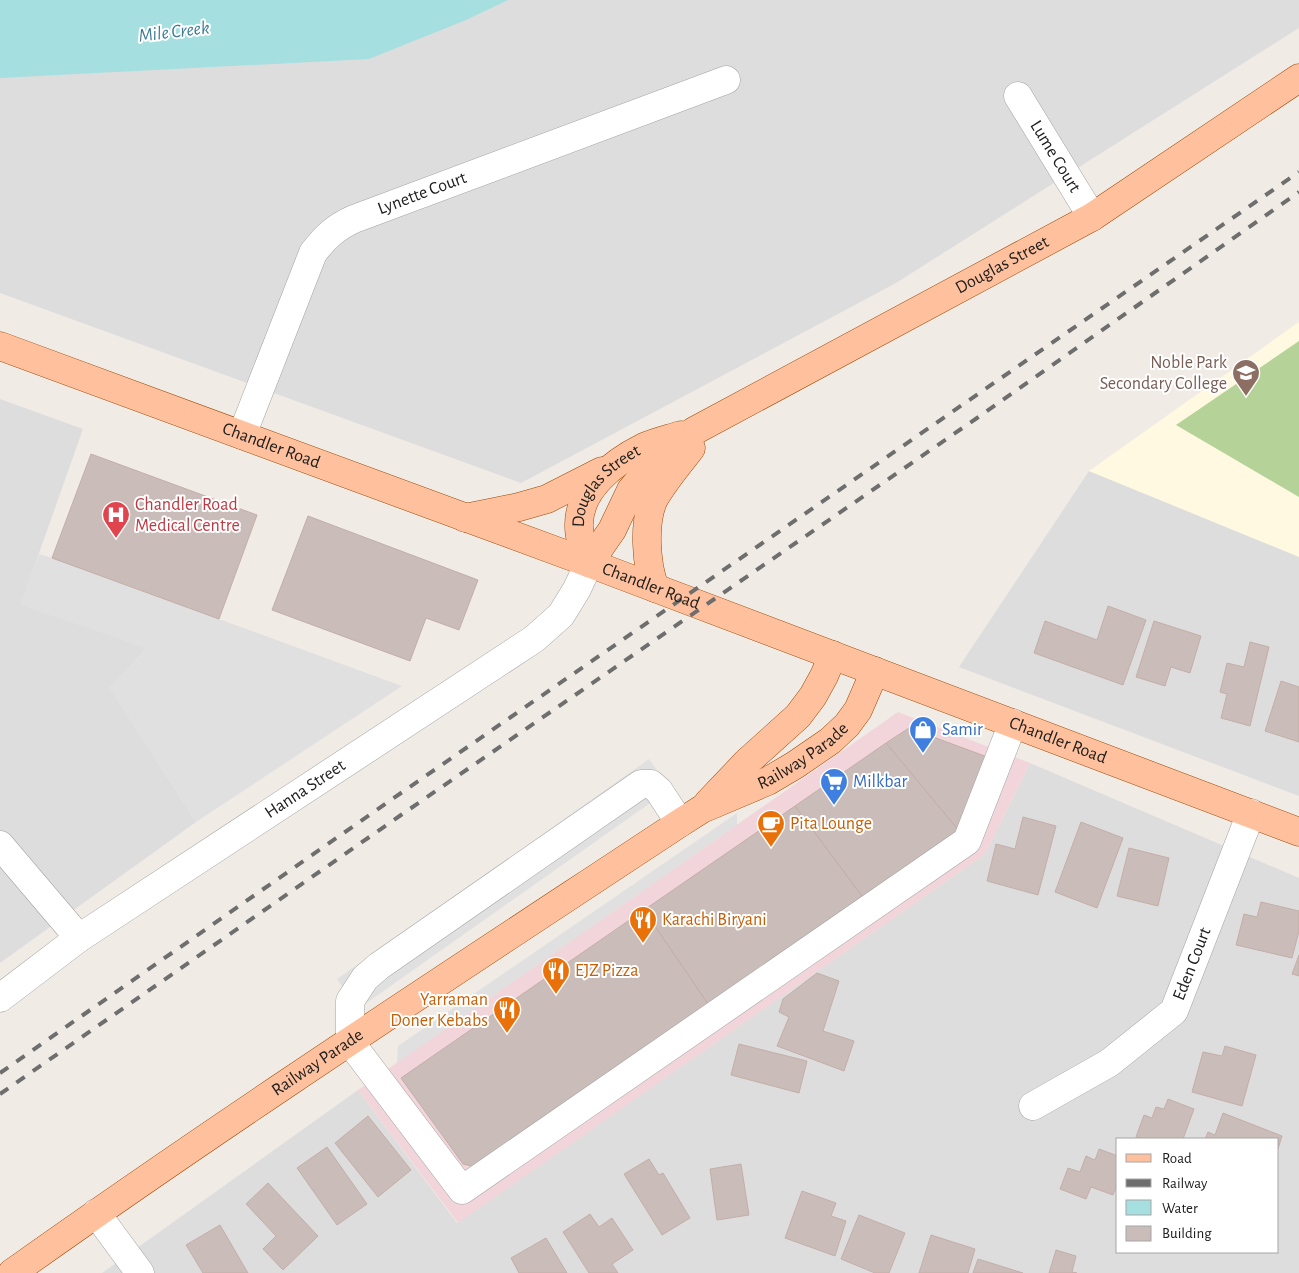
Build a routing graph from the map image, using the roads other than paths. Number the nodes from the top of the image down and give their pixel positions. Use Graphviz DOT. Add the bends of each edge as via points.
graph roads {
  1 [pos="1299,78"];
  2 [pos="726,80"];
  3 [pos="1018,96"];
  4 [pos="1092,217"];
  5 [pos="0,346"];
  6 [pos="703,426"];
  7 [pos="242,435"];
  8 [pos="623,460"];
  9 [pos="465,518"];
  10 [pos="589,563"];
  11 [pos="655,588"];
  12 [pos="833,655"];
  13 [pos="875,671"];
  14 [pos="1013,723"];
  15 [pos="1251,814"];
  16 [pos="691,816"];
  17 [pos="1299,832"];
  18 [pos="0,845"];
  19 [pos="79,938"];
  20 [pos="0,998"];
  21 [pos="350,1042"];
  22 [pos="1033,1106"];
  23 [pos="96,1213"];
  24 [pos="12,1273"];
  25 [pos="140,1273"];
  1 -- 4 [label="main road, Douglas Street"];
  2 -- 7 [label="street, Lynette Court" via="339,226 313,253"];
  3 -- 4 [label="street, Lume Court"];
  4 -- 6 [label="main road, Douglas Street"];
  5 -- 7 [label="main road, Chandler Road"];
  6 -- 8 [label="main road, Douglas Street" via="649,446"];
  6 -- 10 [label="main road, Douglas Street" via="668,452 637,483 612,530"];
  6 -- 11 [label="main road" via="654,500 647,538"];
  7 -- 9 [label="main road, Chandler Road"];
  8 -- 9 [label="main road" via="547,499"];
  8 -- 10 [label="main road, Douglas Street" via="597,482 587,494 581,510 580,537"];
  9 -- 10 [label="main road, Chandler Road"];
  10 -- 11 [label="main road, Chandler Road"];
  10 -- 19 [label="street, Hanna Street" via="566,608 534,639"];
  11 -- 12 [label="main road, Chandler Road"];
  12 -- 13 [label="main road, Chandler Road"];
  12 -- 16 [label="main road, Railway Parade" via="813,696 798,716"];
  13 -- 14 [label="main road, Chandler Road"];
  13 -- 16 [label="main road, Railway Parade" via="858,710 830,741 768,781"];
  14 -- 15 [label="main road, Chandler Road"];
  14 -- 21 [label="street" via="967,841 462,1190"];
  15 -- 17 [label="main road, Chandler Road"];
  15 -- 22 [label="street, Eden Court" via="1174,1011 1109,1063"];
  16 -- 21 [label="main road, Railway Parade"];
  16 -- 21 [label="street" via="651,784 641,784 365,978 350,1001"];
  18 -- 19 [label="street"];
  19 -- 20 [label="street, Hanna Street"];
  21 -- 23 [label="main road, Railway Parade"];
  23 -- 24 [label="main road, Railway Parade"];
  23 -- 25 [label="street"];
}
